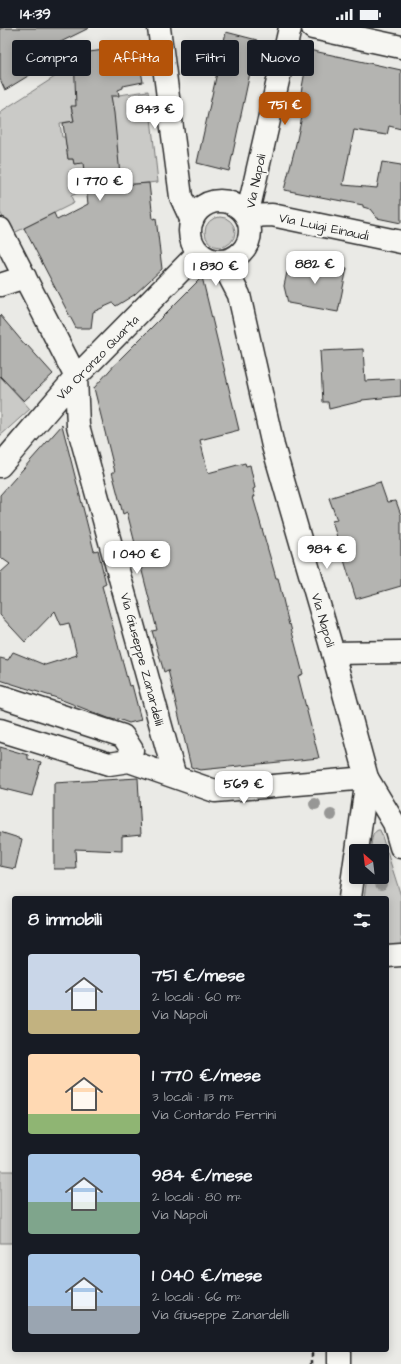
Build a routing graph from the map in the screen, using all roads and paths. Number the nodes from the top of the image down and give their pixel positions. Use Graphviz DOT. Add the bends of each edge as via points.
graph roads {
  1 [pos="159,28"];
  2 [pos="290,28"];
  3 [pos="313,28"];
  4 [pos="401,47"];
  5 [pos="247,216"];
  6 [pos="192,221"];
  7 [pos="0,228"];
  8 [pos="401,242"];
  9 [pos="245,250"];
  10 [pos="198,253"];
  11 [pos="218,262"];
  12 [pos="25,277"];
  13 [pos="0,286"];
  14 [pos="239,295"];
  15 [pos="76,377"];
  16 [pos="0,466"];
  17 [pos="401,652"];
  18 [pos="333,653"];
  19 [pos="0,696"];
  20 [pos="0,730"];
  21 [pos="129,761"];
  22 [pos="175,777"];
  23 [pos="367,778"];
  24 [pos="358,844"];
  25 [pos="401,847"];
  26 [pos="352,884"];
  27 [pos="350,896"];
  28 [pos="401,955"];
  29 [pos="389,956"];
  30 [pos="312,1352"];
  31 [pos="339,1352"];
  32 [pos="312,1364"];
  33 [pos="339,1364"];
  1 -- 6 [label="street" via="180,197"];
  2 -- 5 [label="street, Via Napoli"];
  3 -- 4 [label="street"];
  5 -- 6 [label="street" via="233,203 223,201 204,205"];
  5 -- 8 [label="street, Via Luigi Einaudi" via="272,215"];
  5 -- 9 [label="street" via="251,233"];
  6 -- 10 [label="street" via="190,238"];
  7 -- 12 [label="street"];
  9 -- 11 [label="street" via="238,257"];
  9 -- 14 [label="street, Via Napoli"];
  10 -- 11 [label="street"];
  10 -- 15 [label="street, Via Oronzo Quarta"];
  11 -- 14 [label="street, Via Napoli" via="228,272"];
  12 -- 13 [label="street"];
  12 -- 15 [label="street"];
  14 -- 18 [label="street, Via Napoli" via="273,446"];
  15 -- 16 [label="street, Via Oronzo Quarta"];
  15 -- 22 [label="street, Via Giuseppe Zanardelli" via="78,426"];
  17 -- 18 [label="street"];
  18 -- 23 [label="street, Via Napoli"];
  19 -- 21 [label="street" via="123,736 132,750"];
  20 -- 21 [label="street" via="109,764"];
  21 -- 22 [label="street"];
  22 -- 23 [label="street" via="215,791"];
  23 -- 24 [label="street"];
  23 -- 25 [label="street, Via Napoli" via="394,823"];
  26 -- 27 [label="street"];
  28 -- 29 [label="street"];
  30 -- 32 [label="path"];
  31 -- 33 [label="street"];
}
